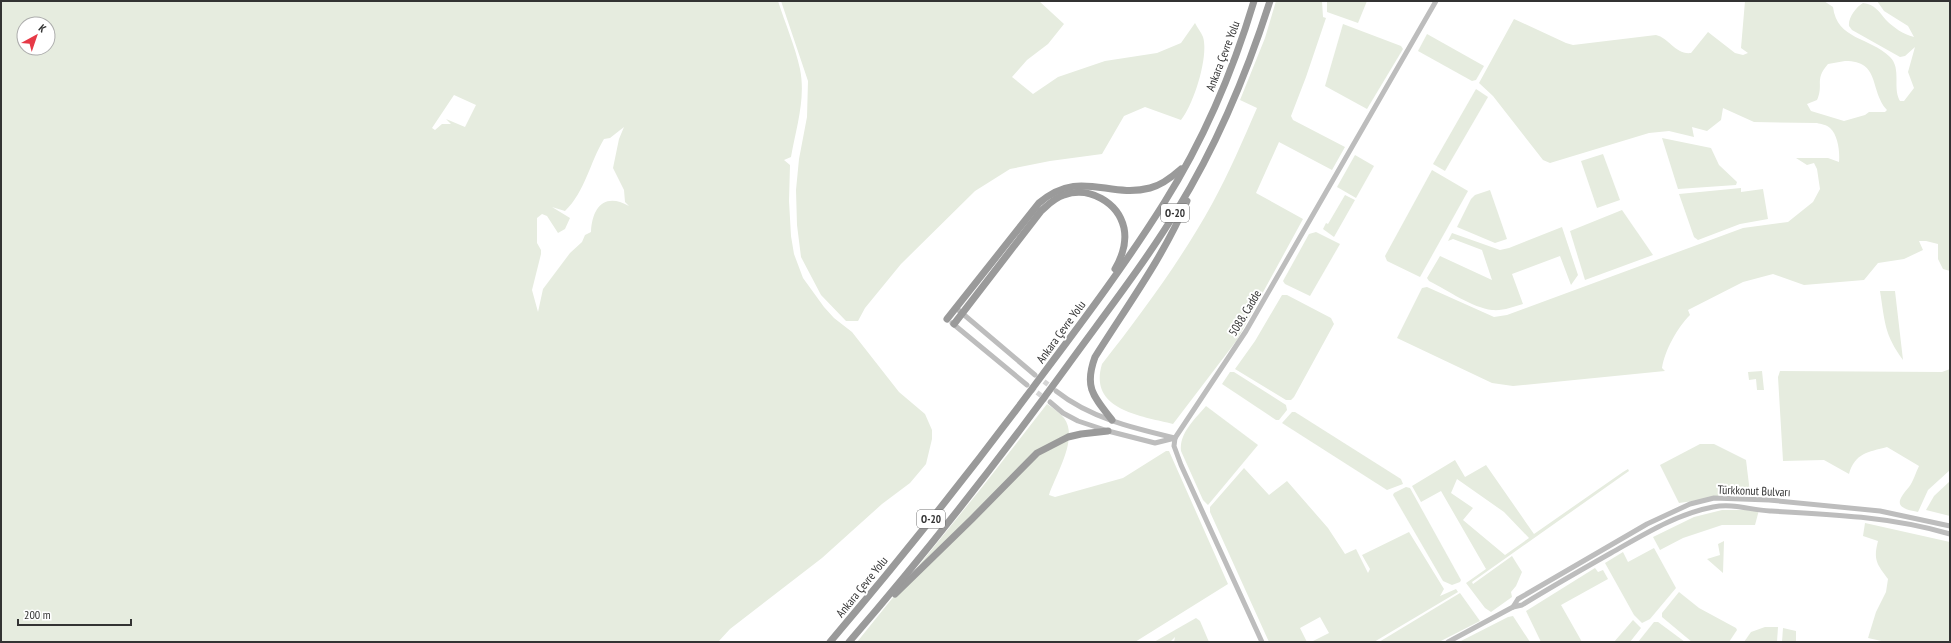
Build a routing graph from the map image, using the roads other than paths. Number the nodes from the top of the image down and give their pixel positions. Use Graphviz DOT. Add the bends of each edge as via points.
graph roads {
  1 [pos="1254,1"];
  2 [pos="1270,1"];
  3 [pos="1436,1"];
  4 [pos="1184,168"];
  5 [pos="1198,172"];
  6 [pos="1093,307"];
  7 [pos="956,308"];
  8 [pos="963,314"];
  9 [pos="947,320"];
  10 [pos="954,324"];
  11 [pos="1035,375"];
  12 [pos="1027,385"];
  13 [pos="1056,391"];
  14 [pos="1050,402"];
  15 [pos="1112,420"];
  16 [pos="1108,431"];
  17 [pos="1176,438"];
  18 [pos="1762,501"];
  19 [pos="1775,501"];
  20 [pos="1761,509"];
  21 [pos="1776,510"];
  22 [pos="1950,526"];
  23 [pos="1950,534"];
  24 [pos="1513,607"];
  25 [pos="870,617"];
  26 [pos="830,642"];
  27 [pos="849,642"];
  28 [pos="1262,642"];
  29 [pos="1448,642"];
  1 -- 4 [label="highway, Ankara Çevre Yolu / O-20" via="1223,88"];
  2 -- 5 [label="highway, Ankara Çevre Yolu / O-20" via="1236,94"];
  3 -- 17 [label="street, 5088. Cadde" via="1246,331"];
  4 -- 6 [label="highway, Ankara Çevre Yolu / O-20" via="1153,221"];
  4 -- 7 [label="highway" via="1150,188 1129,190 1081,185 1057,190 1039,203"];
  5 -- 15 [label="highway" via="1181,215 1095,357 1089,373 1091,390"];
  5 -- 25 [label="highway, Ankara Çevre Yolu / O-20" via="1153,247 1041,402 957,511"];
  6 -- 8 [label="highway" via="1120,261 1124,250 1124,228 1109,203 1089,193 1076,193 1053,200 1041,211"];
  6 -- 26 [label="highway, Ankara Çevre Yolu / O-20" via="996,437"];
  7 -- 8 [label="street"];
  7 -- 9 [label="highway"];
  8 -- 10 [label="highway"];
  8 -- 11 [label="street"];
  9 -- 10 [label="street"];
  10 -- 12 [label="street"];
  13 -- 15 [label="street" via="1087,412"];
  14 -- 16 [label="street" via="1062,413"];
  15 -- 17 [label="street"];
  16 -- 17 [label="street" via="1155,443"];
  16 -- 25 [label="highway" via="1068,437 1037,453"];
  17 -- 28 [label="street" via="1174,446 1181,465"];
  18 -- 19 [label="street, Türkkonut Bulvarı"];
  18 -- 20 [label="street"];
  18 -- 24 [label="street, Türkkonut Bulvarı" via="1714,498 1690,504 1647,524 1602,550 1518,599"];
  19 -- 21 [label="street"];
  19 -- 22 [label="street, Türkkonut Bulvarı" via="1880,511"];
  20 -- 21 [label="street, Türkkonut Bulvarı"];
  20 -- 24 [label="street, Türkkonut Bulvarı" via="1736,505 1714,506 1692,512 1652,530 1522,605"];
  21 -- 23 [label="street, Türkkonut Bulvarı" via="1888,520"];
  24 -- 29 [label="street, Türkkonut Bulvarı"];
  25 -- 27 [label="highway, Ankara Çevre Yolu / O-20"];
}
